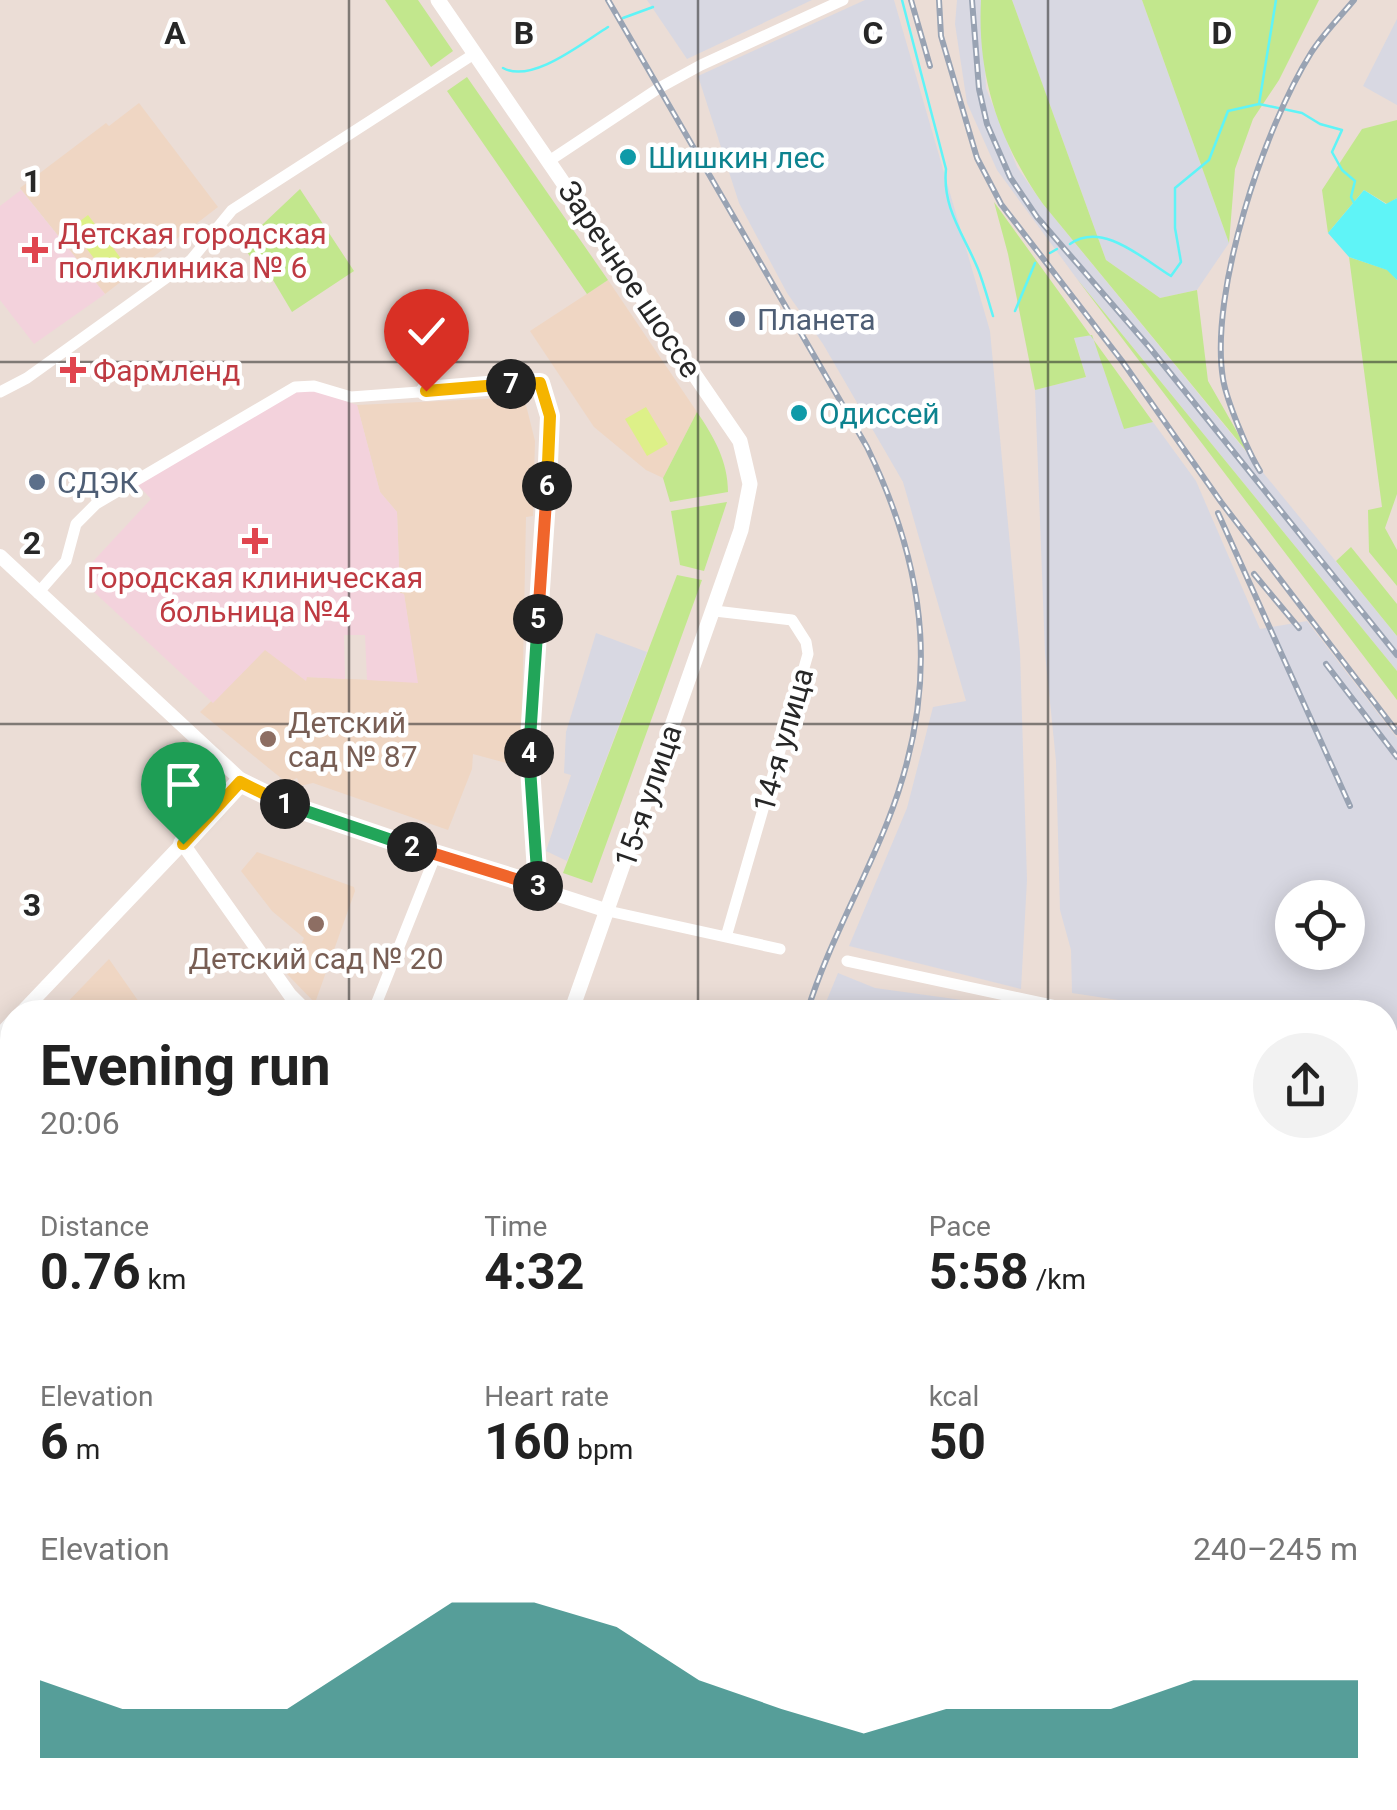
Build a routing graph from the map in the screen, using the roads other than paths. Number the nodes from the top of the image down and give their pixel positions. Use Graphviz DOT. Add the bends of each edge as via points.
graph roads {
  1 [pos="438,0"];
  2 [pos="843,0"];
  3 [pos="474,54"];
  4 [pos="550,161"];
  5 [pos="0,392"];
  6 [pos="0,556"];
  7 [pos="724,579"];
  8 [pos="38,593"];
  9 [pos="715,610"];
  10 [pos="240,782"];
  11 [pos="183,844"];
  12 [pos="436,854"];
  13 [pos="538,888"];
  14 [pos="608,911"];
  15 [pos="726,937"];
  16 [pos="780,949"];
  17 [pos="847,962"];
  18 [pos="34,1000"];
  19 [pos="295,1000"];
  20 [pos="378,1000"];
  21 [pos="575,1000"];
  22 [pos="1027,1000"];
  1 -- 3 [label="main road, Заречное шоссе"];
  2 -- 4 [label="street" via="659,88"];
  3 -- 4 [label="main road, Заречное шоссе"];
  3 -- 5 [label="street" via="232,210 191,260"];
  4 -- 7 [label="main road, Заречное шоссе" via="740,441 750,484"];
  6 -- 8 [label="street"];
  7 -- 9 [label="main road, 15-я улица"];
  8 -- 10 [label="street"];
  8 -- 13 [label="street" via="66,561 76,524 96,504 295,387 351,397 540,383 550,416 529,746"];
  9 -- 14 [label="main road, 15-я улица"];
  9 -- 15 [label="street, 14-я улица" via="792,620 808,654"];
  10 -- 11 [label="street"];
  10 -- 12 [label="street" via="281,803"];
  11 -- 18 [label="street"];
  11 -- 19 [label="street"];
  12 -- 13 [label="street"];
  12 -- 20 [label="street"];
  13 -- 14 [label="street"];
  14 -- 15 [label="street"];
  14 -- 21 [label="main road, 15-я улица"];
  15 -- 16 [label="street"];
  17 -- 22 [label="street"];
}
